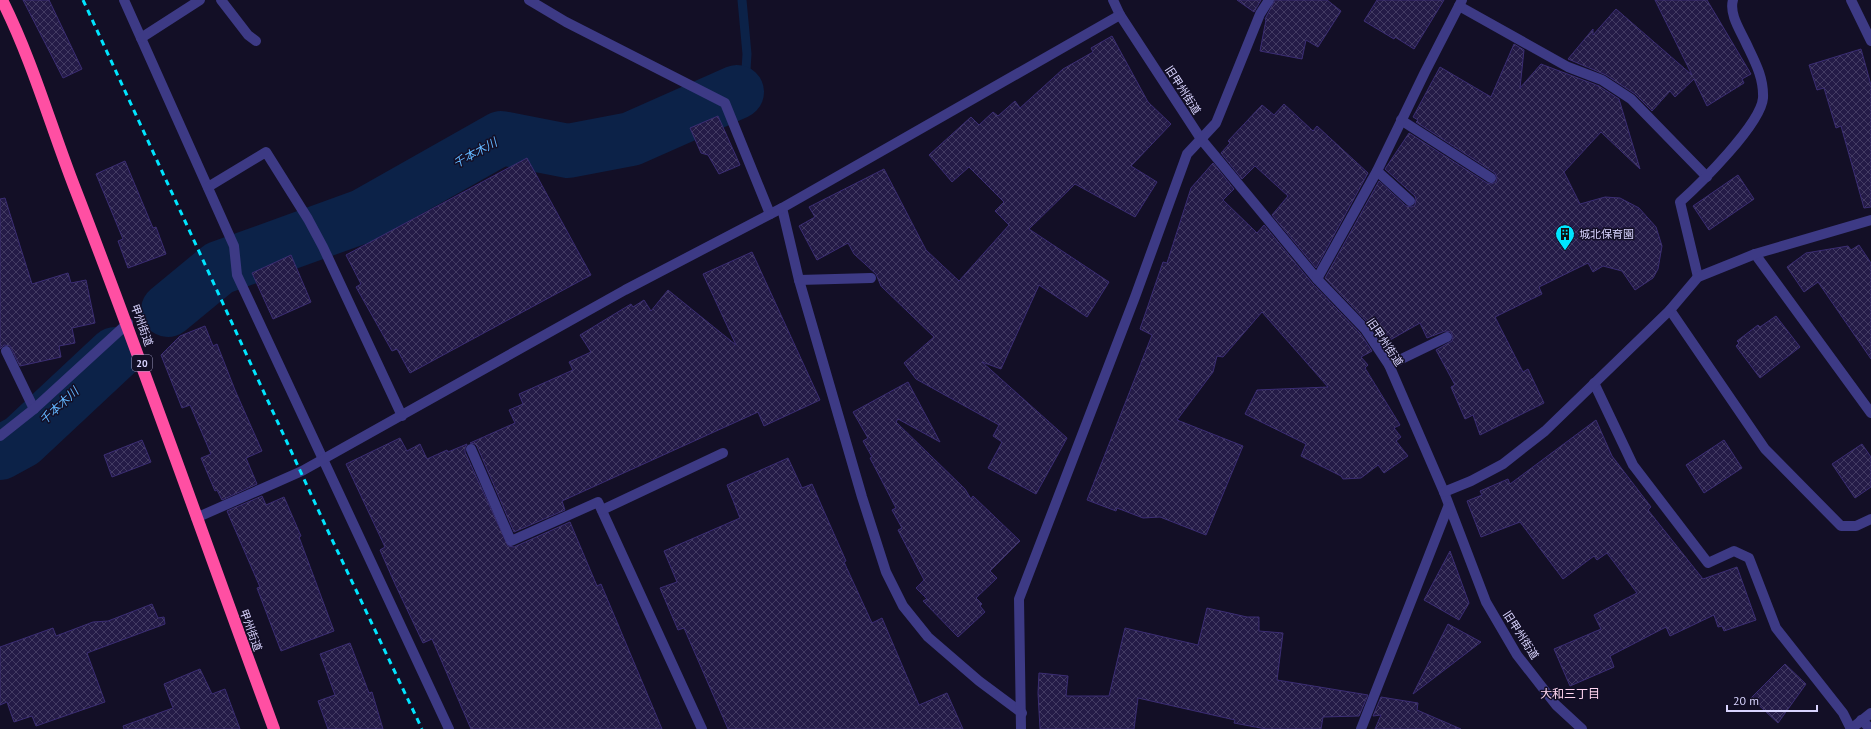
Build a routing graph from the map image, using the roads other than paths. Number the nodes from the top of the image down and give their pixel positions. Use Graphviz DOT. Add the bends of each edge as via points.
graph roads {
  1 [pos="2,0"];
  2 [pos="124,0"];
  3 [pos="200,0"];
  4 [pos="221,0"];
  5 [pos="529,0"];
  6 [pos="1113,0"];
  7 [pos="1269,0"];
  8 [pos="1732,0"];
  9 [pos="1850,0"];
  10 [pos="1460,3"];
  11 [pos="1120,16"];
  12 [pos="141,38"];
  13 [pos="256,41"];
  14 [pos="1871,41"];
  15 [pos="1401,120"];
  16 [pos="1201,139"];
  17 [pos="1377,171"];
  18 [pos="1707,177"];
  19 [pos="1491,178"];
  20 [pos="208,187"];
  21 [pos="1410,201"];
  22 [pos="782,208"];
  23 [pos="770,214"];
  24 [pos="1871,220"];
  25 [pos="1755,254"];
  26 [pos="1698,277"];
  27 [pos="871,278"];
  28 [pos="1317,279"];
  29 [pos="799,280"];
  30 [pos="1670,310"];
  31 [pos="128,323"];
  32 [pos="1447,337"];
  33 [pos="6,351"];
  34 [pos="1389,365"];
  35 [pos="1594,383"];
  36 [pos="34,409"];
  37 [pos="1871,413"];
  38 [pos="402,416"];
  39 [pos="0,436"];
  40 [pos="471,449"];
  41 [pos="723,453"];
  42 [pos="323,458"];
  43 [pos="1444,492"];
  44 [pos="1448,507"];
  45 [pos="602,510"];
  46 [pos="196,518"];
  47 [pos="1871,519"];
  48 [pos="1022,712"];
  49 [pos="1871,713"];
  50 [pos="1861,720"];
  51 [pos="274,729"];
  52 [pos="449,729"];
  53 [pos="702,729"];
  54 [pos="1021,729"];
  55 [pos="1361,729"];
  56 [pos="1582,729"];
  57 [pos="1851,729"];
  58 [pos="1871,729"];
  1 -- 31 [label="highway, 甲州街道 / 20" via="15,26"];
  2 -- 12 [label="street"];
  3 -- 12 [label="street"];
  4 -- 13 [label="street" via="248,36"];
  5 -- 23 [label="street" via="566,22 725,103"];
  6 -- 11 [label="street, 旧甲州街道"];
  7 -- 16 [label="street" via="1260,14 1216,123"];
  8 -- 18 [label="street" via="1733,16 1761,75 1763,99 1752,124"];
  9 -- 14 [label="street"];
  10 -- 15 [label="street"];
  10 -- 18 [label="street" via="1568,67 1602,80 1631,99"];
  11 -- 16 [label="street, 旧甲州街道"];
  11 -- 22 [label="street"];
  12 -- 20 [label="street"];
  15 -- 17 [label="street"];
  15 -- 19 [label="street"];
  16 -- 28 [label="street, 旧甲州街道"];
  16 -- 48 [label="street" via="1187,154 1019,598"];
  17 -- 21 [label="street"];
  17 -- 28 [label="street"];
  18 -- 26 [label="street" via="1680,202"];
  20 -- 38 [label="street" via="266,152 323,247"];
  20 -- 42 [label="street" via="234,246 237,274"];
  22 -- 23 [label="street"];
  22 -- 29 [label="street"];
  23 -- 38 [label="street" via="625,290"];
  24 -- 25 [label="street"];
  25 -- 26 [label="street"];
  25 -- 37 [label="street"];
  26 -- 30 [label="street"];
  27 -- 29 [label="street"];
  28 -- 34 [label="street, 旧甲州街道" via="1365,329"];
  29 -- 48 [label="street" via="886,572 904,606 928,636 978,681"];
  30 -- 35 [label="street"];
  30 -- 47 [label="street" via="1766,449 1841,526 1856,526"];
  31 -- 36 [label="street"];
  31 -- 46 [label="highway, 甲州街道 / 20"];
  32 -- 34 [label="street"];
  33 -- 36 [label="street"];
  34 -- 43 [label="street, 旧甲州街道"];
  35 -- 43 [label="street" via="1545,431 1503,464"];
  35 -- 57 [label="street" via="1633,465 1708,563 1734,551 1749,558 1776,628 1843,713"];
  36 -- 39 [label="street"];
  38 -- 42 [label="street"];
  40 -- 45 [label="street" via="511,541 598,502"];
  41 -- 45 [label="street"];
  42 -- 46 [label="street" via="302,471"];
  42 -- 52 [label="street"];
  43 -- 44 [label="street, 旧甲州街道"];
  44 -- 55 [label="street"];
  44 -- 56 [label="street, 旧甲州街道" via="1486,602 1513,649 1556,705"];
  45 -- 53 [label="street"];
  46 -- 51 [label="highway, 甲州街道 / 20"];
  48 -- 54 [label="street"];
  49 -- 50 [label="street"];
  50 -- 57 [label="street"];
  50 -- 58 [label="street"];
}
